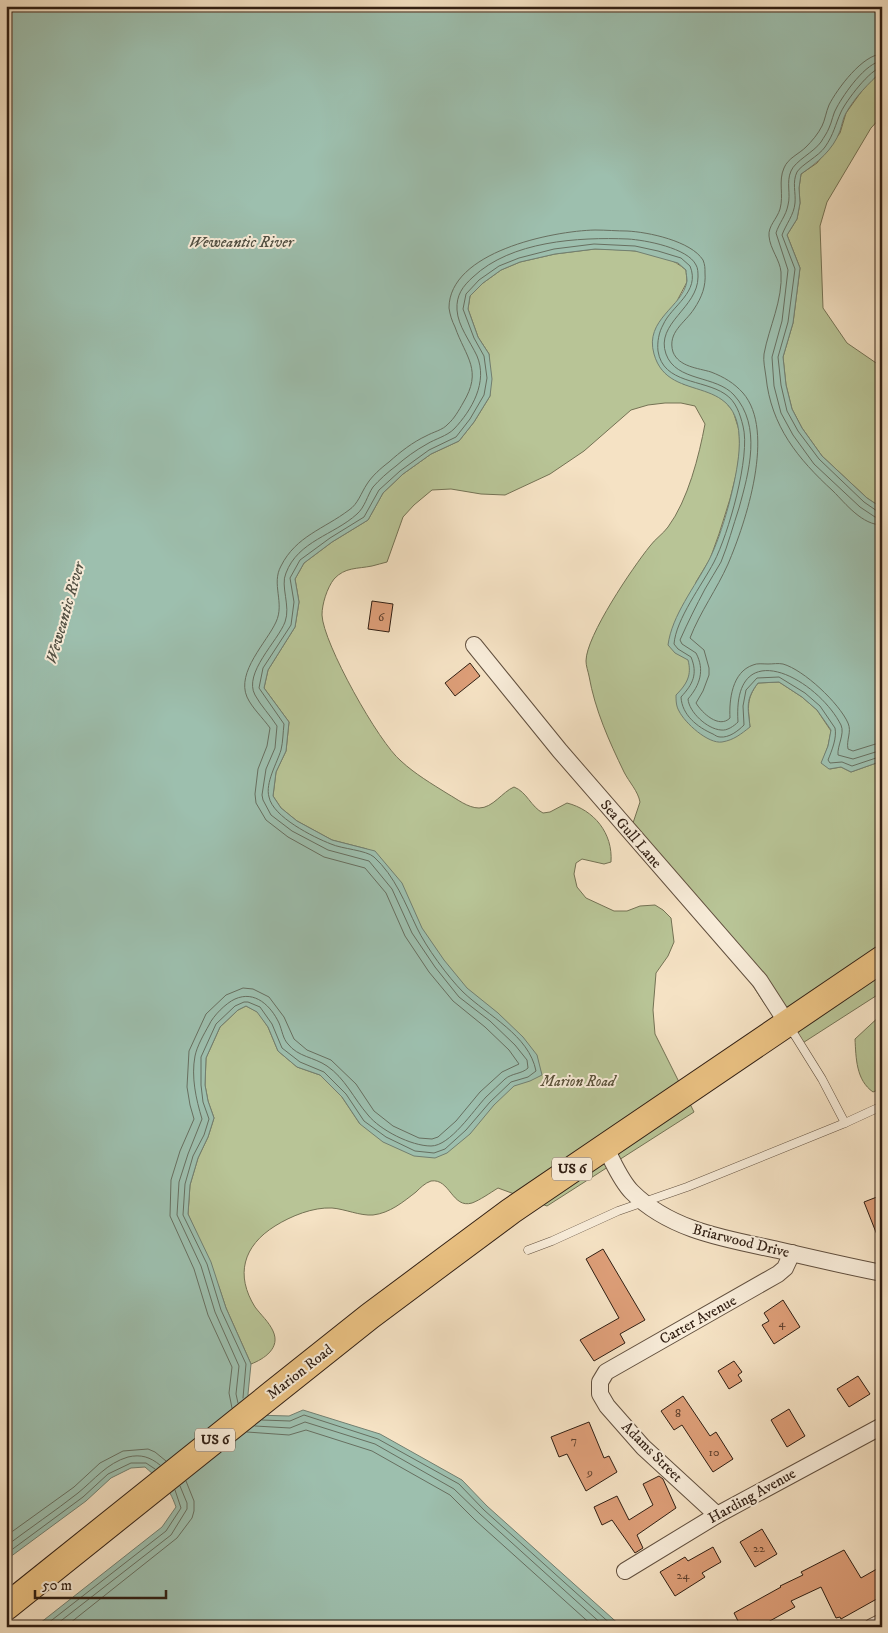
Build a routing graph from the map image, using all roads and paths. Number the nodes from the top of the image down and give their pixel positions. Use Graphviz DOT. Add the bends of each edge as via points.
graph roads {
  1 [pos="474,645"];
  2 [pos="882,959"];
  3 [pos="787,1023"];
  4 [pos="882,1106"];
  5 [pos="845,1123"];
  6 [pos="604,1146"];
  7 [pos="644,1202"];
  8 [pos="528,1250"];
  9 [pos="792,1254"];
  10 [pos="882,1273"];
  11 [pos="600,1382"];
  12 [pos="882,1426"];
  13 [pos="717,1515"];
  14 [pos="625,1571"];
  15 [pos="6,1607"];
  16 [pos="882,1622"];
  17 [pos="872,1627"];
  1 -- 3 [label="street, Sea Gull Lane" via="560,751 760,981"];
  2 -- 3 [label="main road, Marion Road / US 6"];
  3 -- 5 [label="lane"];
  3 -- 6 [label="main road, Marion Road / US 6"];
  4 -- 5 [label="lane"];
  5 -- 7 [label="lane"];
  6 -- 7 [label="street, Briarwood Drive" via="631,1191"];
  6 -- 15 [label="main road, Marion Road / US 6" via="430,1272"];
  7 -- 8 [label="lane"];
  7 -- 9 [label="street, Briarwood Drive" via="685,1226"];
  9 -- 10 [label="street, Briarwood Drive"];
  9 -- 11 [label="street, Carter Avenue" via="778,1274 606,1372"];
  11 -- 13 [label="street, Adams Street" via="600,1394 607,1406 643,1447"];
  12 -- 13 [label="street, Harding Avenue"];
  13 -- 14 [label="street, Harding Avenue"];
  16 -- 17 [label="street"];
}
